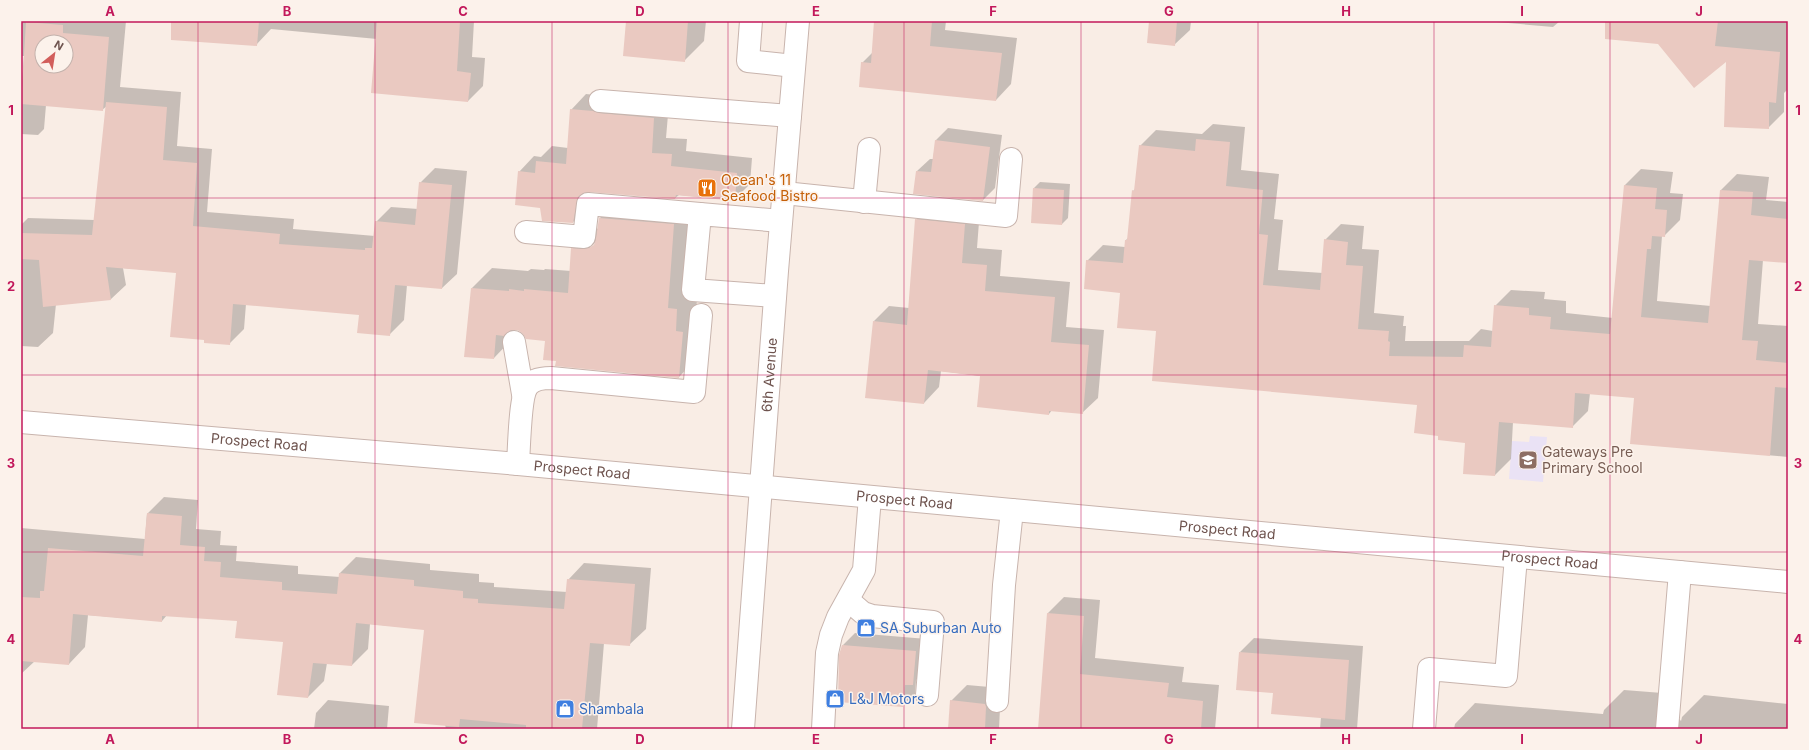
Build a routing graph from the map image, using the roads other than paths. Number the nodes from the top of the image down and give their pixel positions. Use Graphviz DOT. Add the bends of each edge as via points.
graph roads {
  1 [pos="752,21"];
  2 [pos="798,21"];
  3 [pos="794,66"];
  4 [pos="600,101"];
  5 [pos="790,116"];
  6 [pos="869,149"];
  7 [pos="1011,159"];
  8 [pos="784,194"];
  9 [pos="864,202"];
  10 [pos="700,214"];
  11 [pos="781,221"];
  12 [pos="526,232"];
  13 [pos="775,296"];
  14 [pos="700,315"];
  15 [pos="514,342"];
  16 [pos="523,394"];
  17 [pos="21,422"];
  18 [pos="518,464"];
  19 [pos="762,486"];
  20 [pos="870,497"];
  21 [pos="1012,510"];
  22 [pos="1516,557"];
  23 [pos="1680,572"];
  24 [pos="1788,582"];
  25 [pos="848,600"];
  26 [pos="927,695"];
  27 [pos="997,701"];
  28 [pos="744,729"];
  29 [pos="823,729"];
  30 [pos="1424,729"];
  31 [pos="1667,729"];
  1 -- 3 [label="street" via="748,61"];
  2 -- 3 [label="street, 6th Avenue"];
  3 -- 5 [label="street, 6th Avenue"];
  4 -- 5 [label="street"];
  5 -- 8 [label="street, 6th Avenue"];
  6 -- 9 [label="street"];
  7 -- 9 [label="street" via="1006,216"];
  8 -- 9 [label="street"];
  8 -- 11 [label="street, 6th Avenue"];
  10 -- 11 [label="street"];
  10 -- 12 [label="street" via="588,204 584,237"];
  10 -- 13 [label="street" via="694,290"];
  11 -- 13 [label="street, 6th Avenue"];
  13 -- 19 [label="street, 6th Avenue"];
  14 -- 16 [label="street" via="694,392 544,378 531,383"];
  15 -- 16 [label="street"];
  16 -- 18 [label="street"];
  17 -- 18 [label="street, Prospect Road"];
  18 -- 19 [label="street, Prospect Road"];
  19 -- 20 [label="street, Prospect Road"];
  19 -- 28 [label="street, 6th Avenue"];
  20 -- 21 [label="street, Prospect Road"];
  20 -- 25 [label="street" via="864,570"];
  21 -- 22 [label="street, Prospect Road"];
  21 -- 27 [label="street" via="1004,585"];
  22 -- 23 [label="street, Prospect Road"];
  22 -- 30 [label="street" via="1506,676 1429,670"];
  23 -- 24 [label="street, Prospect Road"];
  23 -- 31 [label="street"];
  25 -- 26 [label="street" via="863,613 872,616 933,622"];
  25 -- 29 [label="street" via="838,617 827,653"];
}
